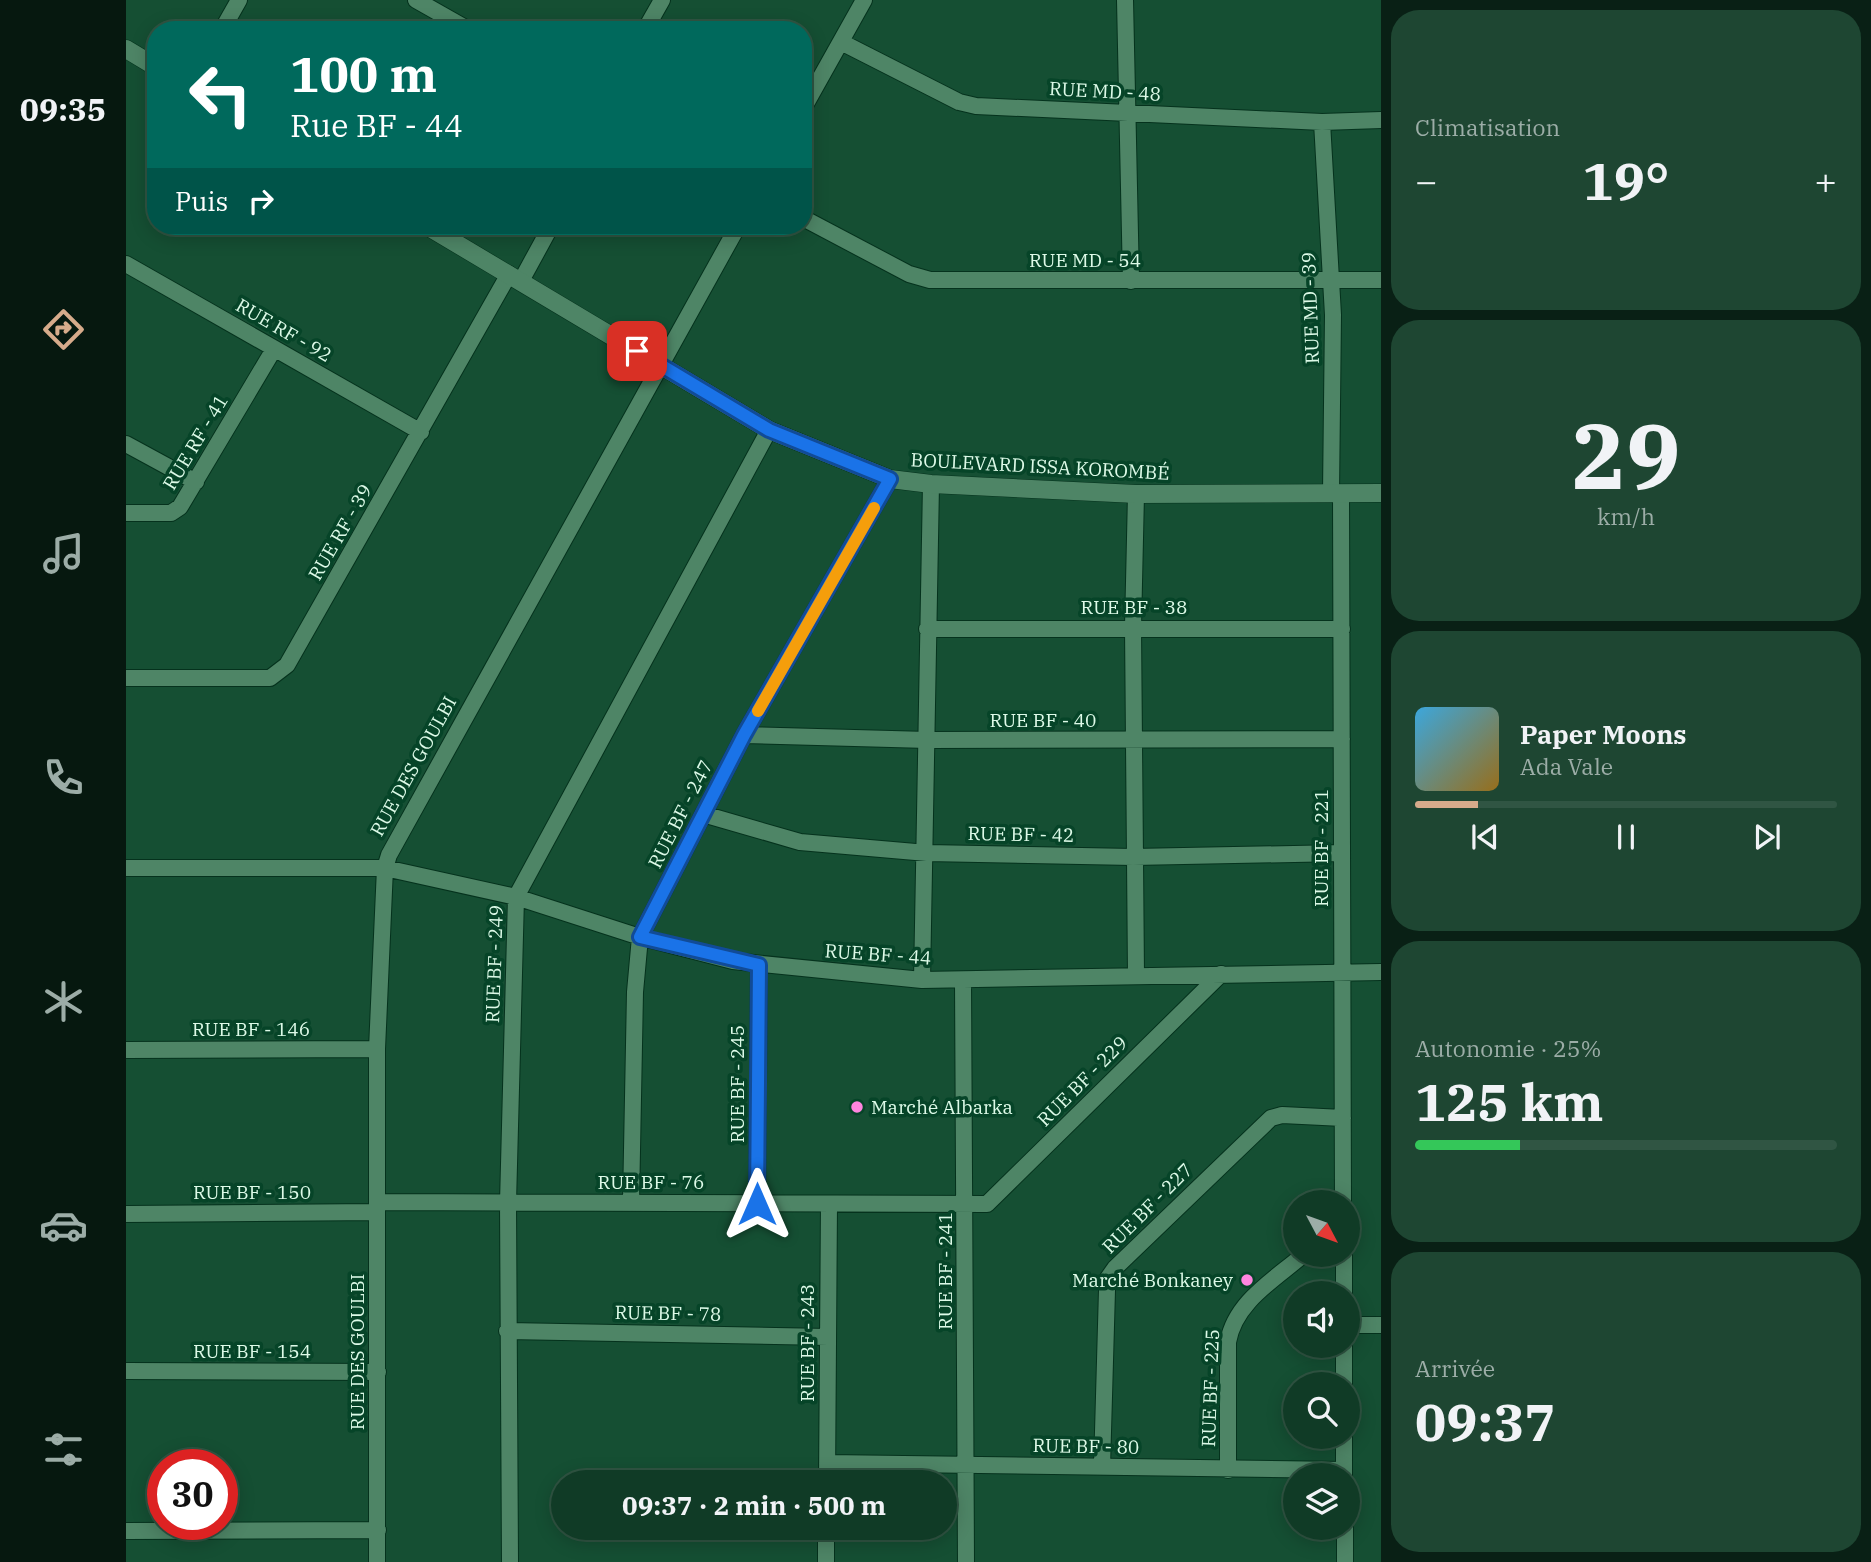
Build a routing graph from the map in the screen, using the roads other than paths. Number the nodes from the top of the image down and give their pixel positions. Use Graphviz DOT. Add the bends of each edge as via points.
graph roads {
  1 [pos="240,0"];
  2 [pos="416,0"];
  3 [pos="662,0"];
  4 [pos="864,0"];
  5 [pos="1125,0"];
  6 [pos="227,21"];
  7 [pos="453,21"];
  8 [pos="650,21"];
  9 [pos="841,42"];
  10 [pos="126,49"];
  11 [pos="147,62"];
  12 [pos="812,93"];
  13 [pos="1127,114"];
  14 [pos="1381,120"];
  15 [pos="1322,122"];
  16 [pos="812,223"];
  17 [pos="443,235"];
  18 [pos="545,235"];
  19 [pos="733,235"];
  20 [pos="126,264"];
  21 [pos="515,277"];
  22 [pos="1331,279"];
  23 [pos="1381,280"];
  24 [pos="1130,281"];
  25 [pos="274,349"];
  26 [pos="660,365"];
  27 [pos="769,430"];
  28 [pos="421,432"];
  29 [pos="126,444"];
  30 [pos="890,479"];
  31 [pos="196,482"];
  32 [pos="931,484"];
  33 [pos="1336,493"];
  34 [pos="1381,493"];
  35 [pos="1136,494"];
  36 [pos="126,513"];
  37 [pos="1133,627"];
  38 [pos="927,629"];
  39 [pos="1342,629"];
  40 [pos="126,678"];
  41 [pos="744,735"];
  42 [pos="929,740"];
  43 [pos="1342,740"];
  44 [pos="1133,741"];
  45 [pos="703,814"];
  46 [pos="927,853"];
  47 [pos="1342,853"];
  48 [pos="1133,857"];
  49 [pos="126,867"];
  50 [pos="385,868"];
  51 [pos="516,897"];
  52 [pos="640,937"];
  53 [pos="759,965"];
  54 [pos="1343,972"];
  55 [pos="1381,972"];
  56 [pos="1221,974"];
  57 [pos="1136,975"];
  58 [pos="922,980"];
  59 [pos="963,980"];
  60 [pos="377,1049"];
  61 [pos="126,1050"];
  62 [pos="1343,1118"];
  63 [pos="1343,1190"];
  64 [pos="508,1203"];
  65 [pos="631,1203"];
  66 [pos="757,1204"];
  67 [pos="829,1204"];
  68 [pos="966,1205"];
  69 [pos="377,1207"];
  70 [pos="126,1214"];
  71 [pos="1289,1267"];
  72 [pos="1360,1325"];
  73 [pos="1381,1325"];
  74 [pos="507,1331"];
  75 [pos="828,1337"];
  76 [pos="126,1371"];
  77 [pos="378,1372"];
  78 [pos="827,1463"];
  79 [pos="965,1465"];
  80 [pos="1102,1467"];
  81 [pos="827,1470"];
  82 [pos="1228,1470"];
  83 [pos="1283,1471"];
  84 [pos="378,1530"];
  85 [pos="126,1531"];
  86 [pos="826,1540"];
  87 [pos="1345,1540"];
  88 [pos="377,1562"];
  89 [pos="510,1562"];
  90 [pos="826,1562"];
  91 [pos="966,1562"];
  92 [pos="1345,1562"];
  1 -- 6 [label="street"];
  2 -- 7 [label="street"];
  3 -- 8 [label="street"];
  4 -- 9 [label="street"];
  5 -- 13 [label="street"];
  9 -- 12 [label="street"];
  9 -- 13 [label="street, RUE MD - 48" via="968,105"];
  10 -- 11 [label="street"];
  13 -- 15 [label="street, RUE MD - 48"];
  13 -- 24 [label="street"];
  14 -- 15 [label="street, RUE MD - 48"];
  15 -- 22 [label="street, RUE MD - 39"];
  16 -- 24 [label="street, RUE MD - 54" via="909,274 930,280"];
  17 -- 21 [label="street, BOULEVARD ISSA KOROMBÉ"];
  18 -- 21 [label="street, RUE RF - 39"];
  19 -- 26 [label="street, RUE DES GOULBI"];
  20 -- 25 [label="street, RUE RF - 92"];
  21 -- 26 [label="street, BOULEVARD ISSA KOROMBÉ"];
  21 -- 28 [label="street, RUE RF - 39"];
  22 -- 23 [label="street, RUE MD - 54"];
  22 -- 24 [label="street, RUE MD - 54"];
  22 -- 33 [label="street, RUE MD - 39"];
  25 -- 28 [label="street, RUE RF - 92"];
  25 -- 31 [label="street, RUE RF - 41"];
  26 -- 27 [label="street, BOULEVARD ISSA KOROMBÉ"];
  26 -- 50 [label="street, RUE DES GOULBI" via="394,842"];
  27 -- 30 [label="street, BOULEVARD ISSA KOROMBÉ"];
  27 -- 51 [label="street, RUE BF - 249"];
  28 -- 40 [label="street, RUE RF - 39" via="281,672 270,678"];
  29 -- 31 [label="street"];
  30 -- 32 [label="street, BOULEVARD ISSA KOROMBÉ"];
  30 -- 41 [label="street, RUE BF - 247"];
  31 -- 36 [label="street, RUE RF - 41" via="180,508 171,513"];
  32 -- 35 [label="street, BOULEVARD ISSA KOROMBÉ"];
  32 -- 38 [label="street"];
  33 -- 34 [label="street, BOULEVARD ISSA KOROMBÉ"];
  33 -- 35 [label="street, BOULEVARD ISSA KOROMBÉ"];
  33 -- 39 [label="street, RUE BF - 221"];
  35 -- 37 [label="street"];
  37 -- 38 [label="street, RUE BF - 38"];
  37 -- 39 [label="street, RUE BF - 38"];
  37 -- 44 [label="street"];
  38 -- 42 [label="street"];
  39 -- 43 [label="street, RUE BF - 221"];
  41 -- 42 [label="street, RUE BF - 40"];
  41 -- 45 [label="street, RUE BF - 247"];
  42 -- 44 [label="street, RUE BF - 40"];
  42 -- 46 [label="street"];
  43 -- 44 [label="street, RUE BF - 40"];
  43 -- 47 [label="street, RUE BF - 221"];
  44 -- 48 [label="street"];
  45 -- 46 [label="street, RUE BF - 42" via="800,842"];
  45 -- 52 [label="street, RUE BF - 247"];
  46 -- 48 [label="street, RUE BF - 42"];
  46 -- 58 [label="street"];
  47 -- 48 [label="street, RUE BF - 42"];
  47 -- 54 [label="street, RUE BF - 221"];
  48 -- 57 [label="street"];
  49 -- 50 [label="street, RUE BF - 44"];
  50 -- 51 [label="street, RUE BF - 44"];
  50 -- 60 [label="street, RUE DES GOULBI"];
  51 -- 52 [label="street, RUE BF - 44"];
  51 -- 64 [label="street, RUE BF - 249"];
  52 -- 53 [label="street, RUE BF - 44"];
  52 -- 65 [label="street, RUE BF - 247"];
  53 -- 58 [label="street, RUE BF - 44"];
  53 -- 66 [label="street, RUE BF - 245"];
  54 -- 55 [label="street, RUE BF - 44"];
  54 -- 56 [label="street, RUE BF - 44"];
  54 -- 62 [label="street, RUE BF - 221"];
  56 -- 57 [label="street, RUE BF - 44"];
  56 -- 68 [label="street, RUE BF - 229" via="987,1205"];
  57 -- 59 [label="street, RUE BF - 44"];
  58 -- 59 [label="street, RUE BF - 44"];
  59 -- 68 [label="street, RUE BF - 241"];
  60 -- 61 [label="street, RUE BF - 146"];
  60 -- 69 [label="street, RUE DES GOULBI"];
  62 -- 63 [label="street, RUE BF - 221"];
  62 -- 80 [label="street, RUE BF - 227" via="1271,1118 1108,1278"];
  64 -- 65 [label="street, RUE BF - 76"];
  64 -- 69 [label="street, RUE BF - 76"];
  64 -- 74 [label="street, RUE BF - 249"];
  65 -- 66 [label="street, RUE BF - 76"];
  66 -- 67 [label="street, RUE BF - 76"];
  67 -- 68 [label="street, RUE BF - 76"];
  67 -- 75 [label="street, RUE BF - 243"];
  68 -- 79 [label="street, RUE BF - 241"];
  69 -- 70 [label="street, RUE BF - 150"];
  69 -- 77 [label="street, RUE DES GOULBI"];
  71 -- 82 [label="street, RUE BF - 225" via="1232,1322"];
  72 -- 73 [label="street"];
  74 -- 75 [label="street, RUE BF - 78"];
  74 -- 89 [label="street, RUE BF - 249"];
  75 -- 78 [label="street, RUE BF - 243"];
  76 -- 77 [label="street, RUE BF - 154"];
  77 -- 84 [label="street, RUE DES GOULBI"];
  78 -- 79 [label="street, RUE BF - 80"];
  78 -- 81 [label="street, RUE BF - 243"];
  79 -- 80 [label="street, RUE BF - 80"];
  79 -- 91 [label="street, RUE BF - 241"];
  80 -- 82 [label="street, RUE BF - 80"];
  82 -- 83 [label="street, RUE BF - 80"];
  84 -- 85 [label="street"];
  84 -- 88 [label="street, RUE DES GOULBI"];
  86 -- 90 [label="street"];
  87 -- 92 [label="street"];
}
